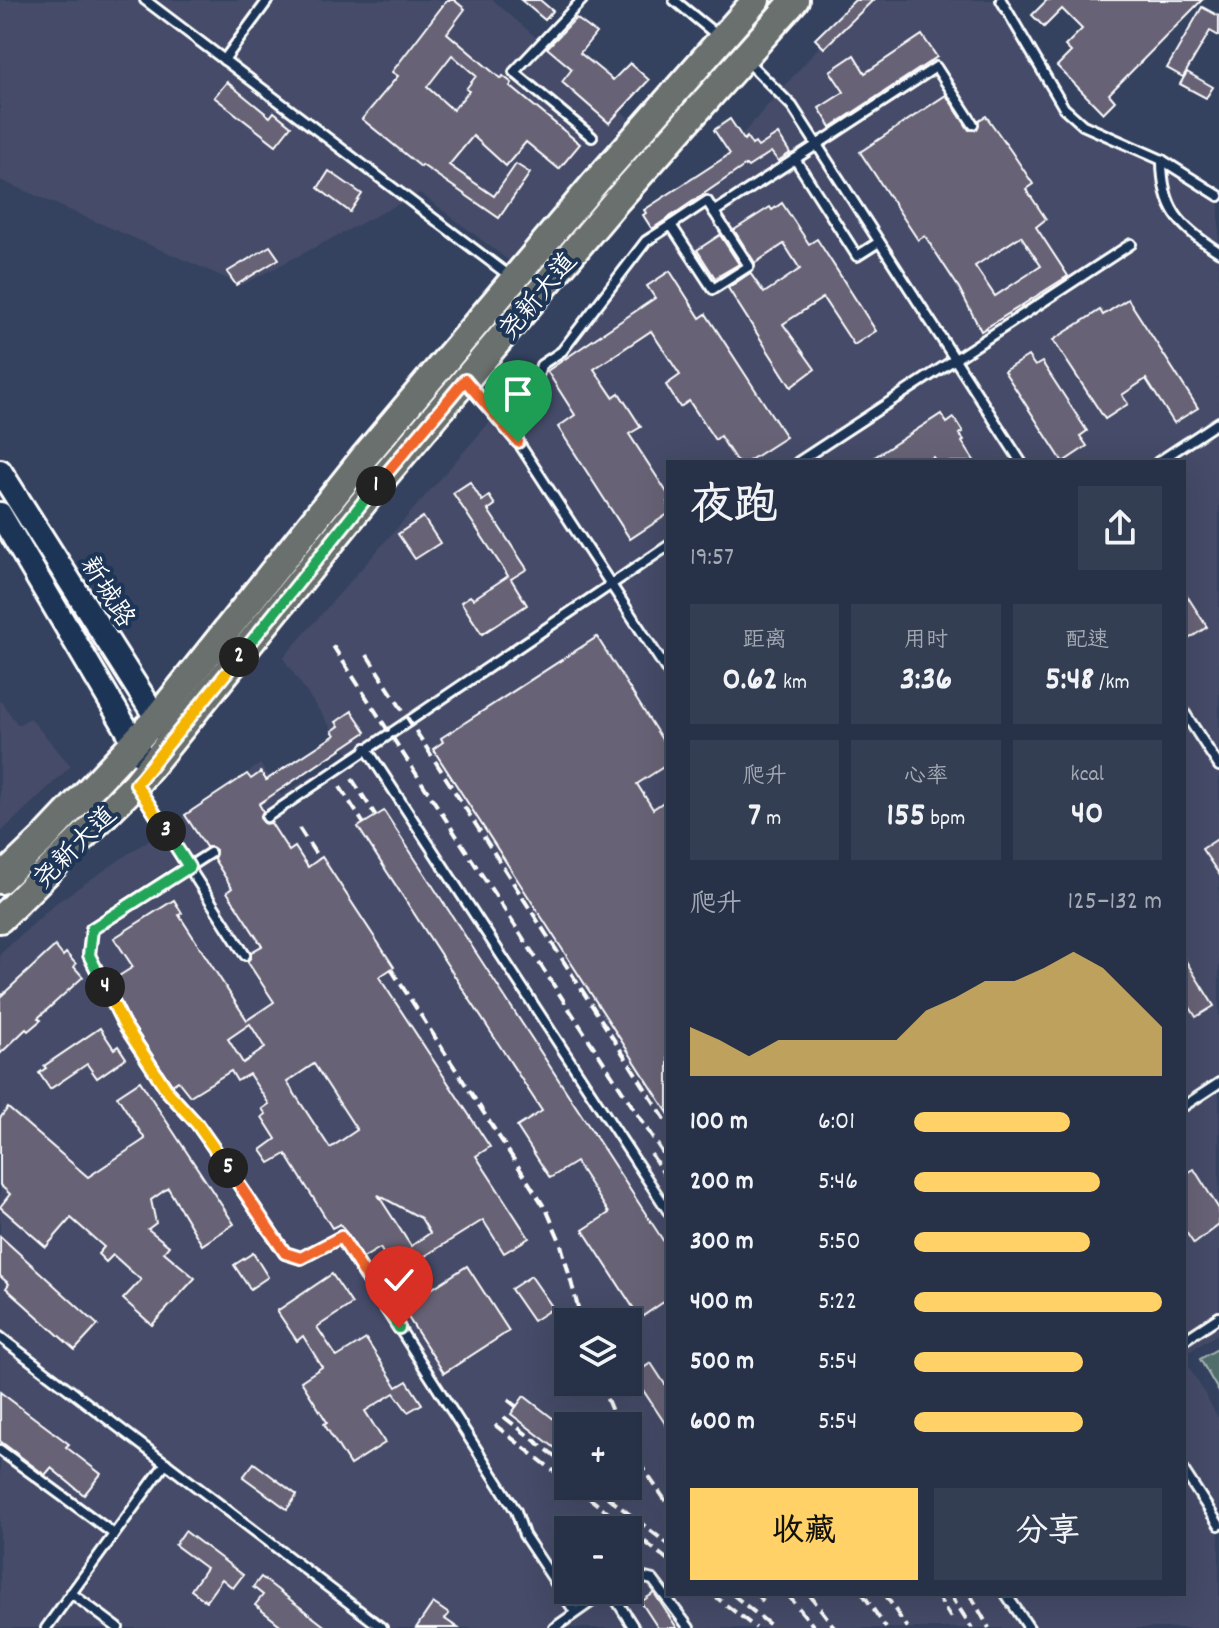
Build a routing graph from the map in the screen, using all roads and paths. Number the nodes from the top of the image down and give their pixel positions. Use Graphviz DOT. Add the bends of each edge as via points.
graph roads {
  1 [pos="145,0"];
  2 [pos="268,0"];
  3 [pos="582,0"];
  4 [pos="674,0"];
  5 [pos="756,0"];
  6 [pos="795,0"];
  7 [pos="1001,0"];
  8 [pos="722,39"];
  9 [pos="743,58"];
  10 [pos="224,60"];
  11 [pos="973,124"];
  12 [pos="592,137"];
  13 [pos="817,144"];
  14 [pos="795,159"];
  15 [pos="1162,160"];
  16 [pos="1219,196"];
  17 [pos="714,212"];
  18 [pos="671,225"];
  19 [pos="879,242"];
  20 [pos="1131,244"];
  21 [pos="1219,252"];
  22 [pos="514,279"];
  23 [pos="956,361"];
  24 [pos="465,380"];
  25 [pos="534,390"];
  26 [pos="1219,422"];
  27 [pos="801,460"];
  28 [pos="1020,460"];
  29 [pos="1161,460"];
  30 [pos="0,471"];
  31 [pos="0,514"];
  32 [pos="666,547"];
  33 [pos="610,583"];
  34 [pos="666,669"];
  35 [pos="1186,715"];
  36 [pos="164,730"];
  37 [pos="135,744"];
  38 [pos="366,748"];
  39 [pos="1219,766"];
  40 [pos="143,776"];
  41 [pos="267,817"];
  42 [pos="210,853"];
  43 [pos="189,867"];
  44 [pos="0,880"];
  45 [pos="0,919"];
  46 [pos="245,955"];
  47 [pos="1219,1083"];
  48 [pos="1186,1105"];
  49 [pos="666,1208"];
  50 [pos="1219,1317"];
  51 [pos="0,1337"];
  52 [pos="1186,1339"];
  53 [pos="0,1450"];
  54 [pos="166,1463"];
  55 [pos="1186,1474"];
  56 [pos="1219,1525"];
  57 [pos="114,1534"];
  58 [pos="642,1577"];
  59 [pos="71,1593"];
  60 [pos="1007,1596"];
  61 [pos="587,1604"];
  62 [pos="618,1604"];
  63 [pos="575,1612"];
  64 [pos="46,1628"];
  65 [pos="118,1628"];
  66 [pos="382,1628"];
  67 [pos="554,1628"];
  68 [pos="634,1628"];
  69 [pos="689,1628"];
  70 [pos="1029,1628"];
  1 -- 10 [label="lane"];
  2 -- 10 [label="lane"];
  3 -- 12 [label="lane" via="514,72"];
  4 -- 8 [label="lane"];
  5 -- 8 [label="main road, 尧新大道"];
  6 -- 9 [label="main road, 尧新大道"];
  7 -- 15 [label="lane" via="1064,108 1083,125"];
  8 -- 9 [label="lane"];
  8 -- 22 [label="main road, 尧新大道"];
  9 -- 13 [label="lane" via="792,106"];
  9 -- 24 [label="main road, 尧新大道"];
  10 -- 22 [label="lane"];
  11 -- 13 [label="lane" via="936,67"];
  13 -- 14 [label="lane"];
  13 -- 19 [label="lane"];
  14 -- 17 [label="lane"];
  14 -- 19 [label="lane" via="857,256"];
  15 -- 16 [label="lane"];
  15 -- 21 [label="lane" via="1170,209 1189,232"];
  17 -- 18 [label="lane" via="707,201"];
  17 -- 18 [label="lane" via="749,266 713,289"];
  18 -- 25 [label="lane" via="646,241 562,351 541,365"];
  19 -- 23 [label="lane"];
  20 -- 23 [label="lane"];
  22 -- 36 [label="main road, 尧新大道" via="365,456"];
  23 -- 27 [label="lane"];
  23 -- 28 [label="lane"];
  24 -- 33 [label="lane" via="518,442"];
  24 -- 36 [label="main road, 尧新大道"];
  26 -- 29 [label="lane"];
  30 -- 36 [label="main road, 新城路"];
  31 -- 37 [label="main road, 新城路"];
  32 -- 33 [label="lane"];
  33 -- 34 [label="lane"];
  33 -- 38 [label="lane"];
  35 -- 39 [label="lane"];
  36 -- 37 [label="main road, 尧新大道"];
  36 -- 40 [label="main road, 尧新大道"];
  37 -- 40 [label="main road, 新城路"];
  37 -- 44 [label="main road, 尧新大道"];
  38 -- 41 [label="lane"];
  38 -- 49 [label="lane"];
  40 -- 43 [label="lane"];
  40 -- 45 [label="main road, 尧新大道"];
  42 -- 43 [label="lane"];
  43 -- 46 [label="lane"];
  43 -- 63 [label="lane" via="92,929 89,955 123,1023 285,1253 301,1258 341,1237"];
  47 -- 48 [label="lane"];
  50 -- 52 [label="lane"];
  51 -- 54 [label="lane"];
  53 -- 57 [label="lane"];
  54 -- 57 [label="lane"];
  54 -- 66 [label="lane"];
  55 -- 56 [label="lane"];
  57 -- 59 [label="lane"];
  58 -- 69 [label="lane" via="653,1580"];
  59 -- 64 [label="lane"];
  59 -- 65 [label="lane"];
  60 -- 70 [label="lane"];
  61 -- 63 [label="lane"];
  62 -- 68 [label="lane"];
  63 -- 67 [label="lane"];
}
